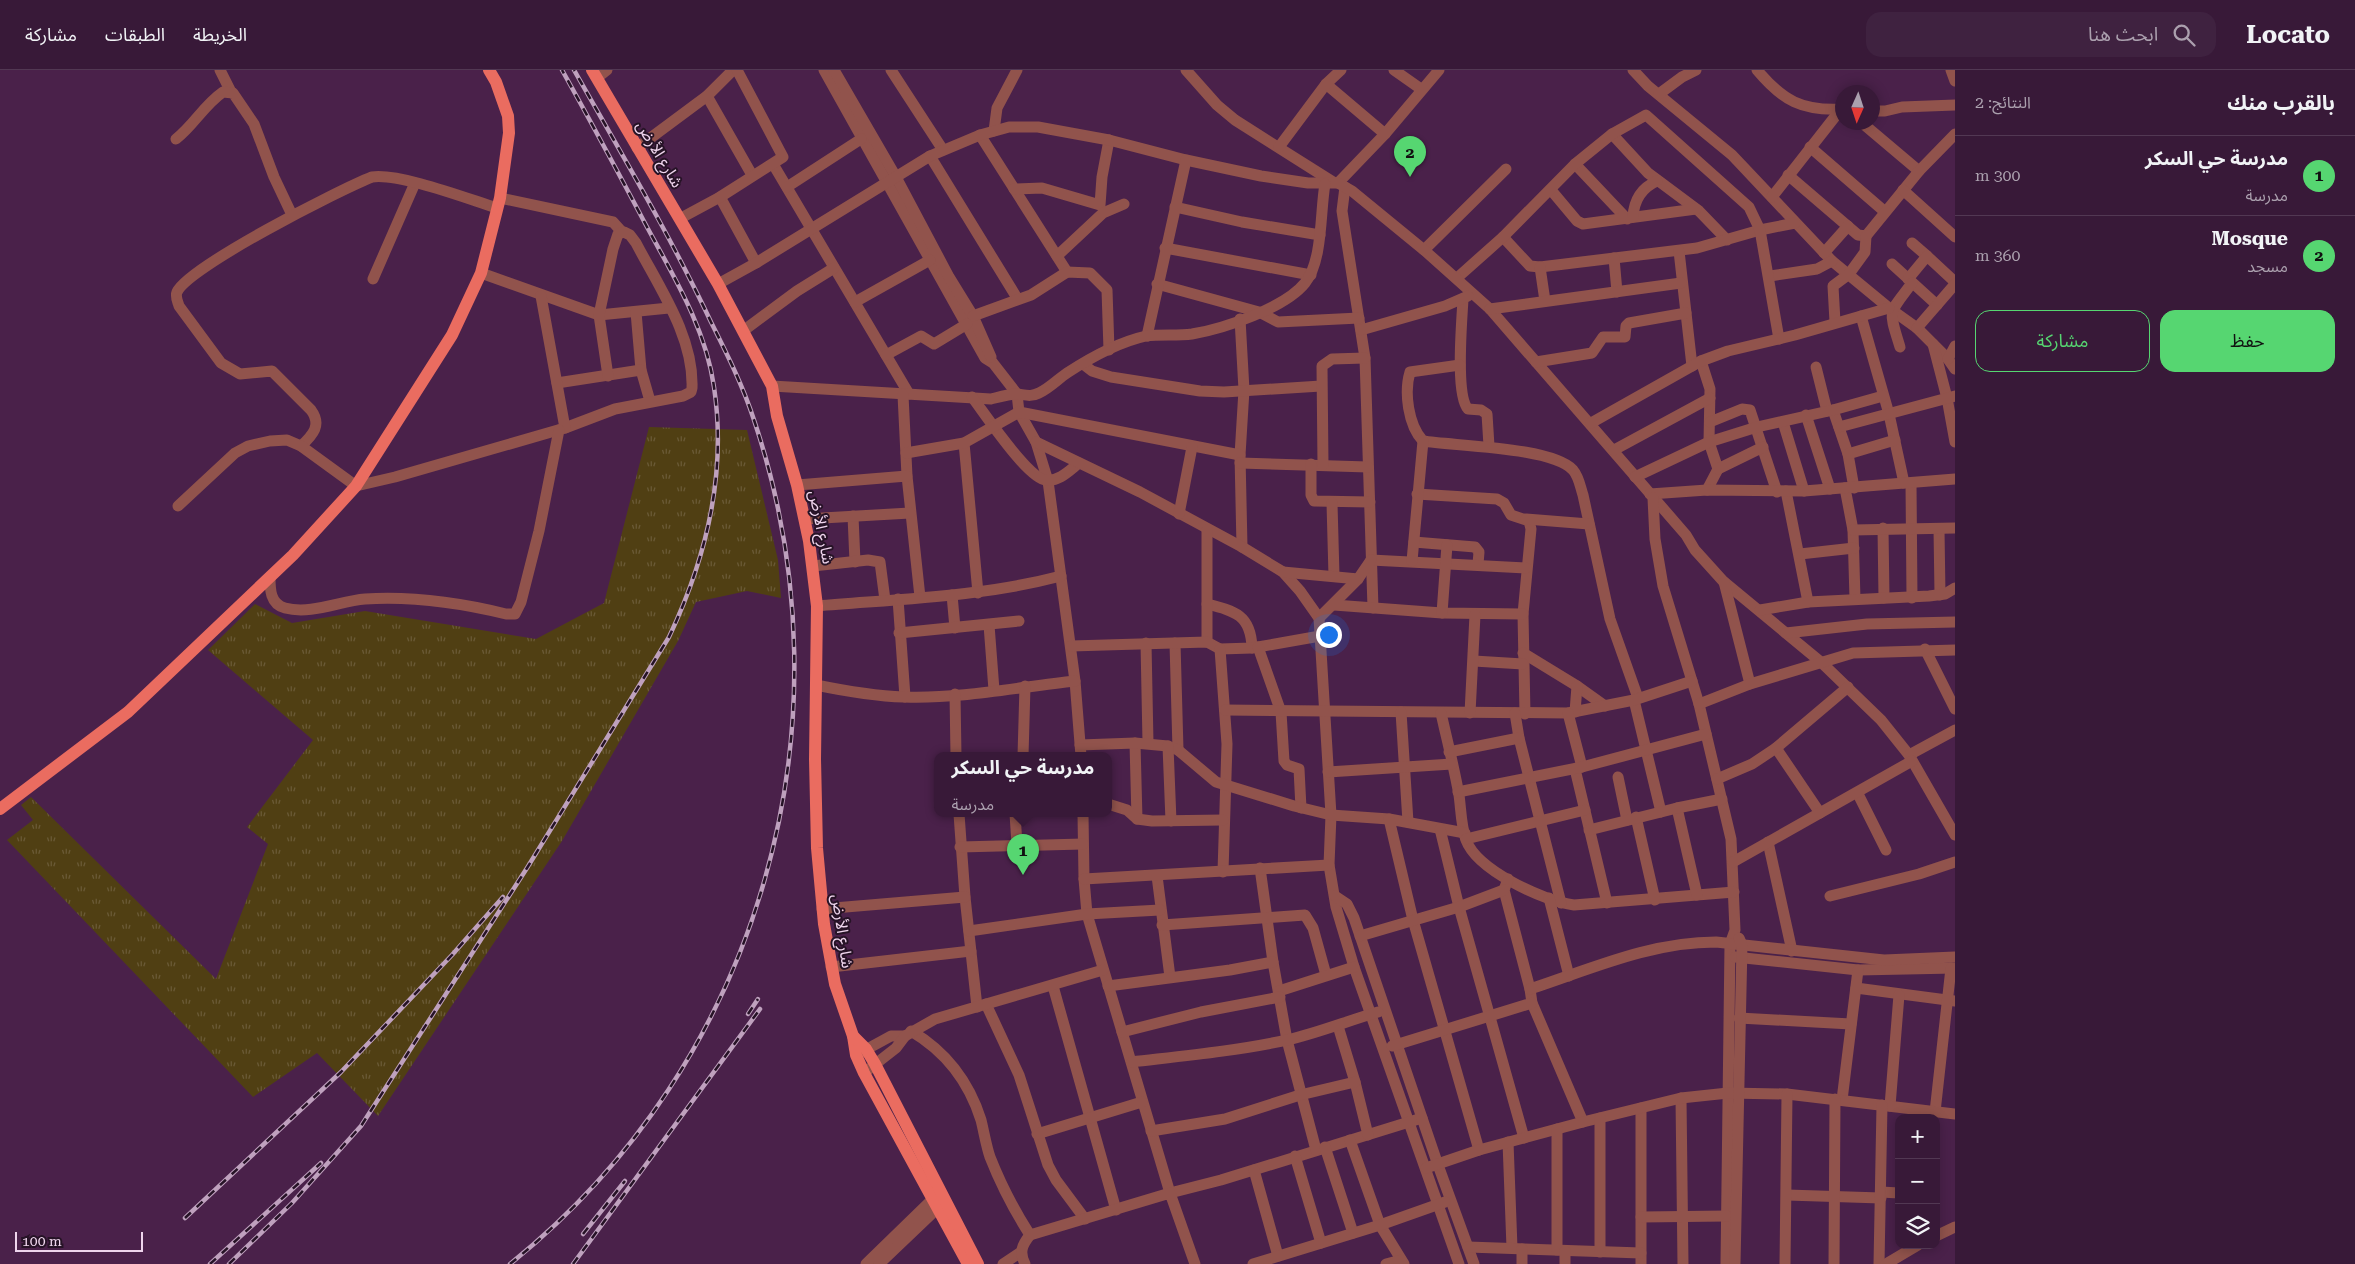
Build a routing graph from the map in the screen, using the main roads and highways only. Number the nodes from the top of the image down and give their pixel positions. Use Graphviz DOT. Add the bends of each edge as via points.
graph roads {
  1 [pos="489,70"];
  2 [pos="598,73"];
  3 [pos="0,809"];
  4 [pos="861,1052"];
  5 [pos="938,1200"];
  6 [pos="968,1264"];
  7 [pos="978,1264"];
  1 -- 3 [label="main road" via="508,116 509,133 499,203 481,273 452,335 356,486 270,576 128,712"];
  2 -- 4 [label="main road, شارع الأرض" via="772,386 805,519 817,606 815,759 822,909 831,968"];
  4 -- 5 [label="main road, شارع الأرض" via="864,1073"];
  4 -- 5 [label="main road, شارع الأرض" via="875,1064"];
  5 -- 6 [label="main road, شارع الأرض"];
  5 -- 7 [label="main road, شارع الأرض"];
}
